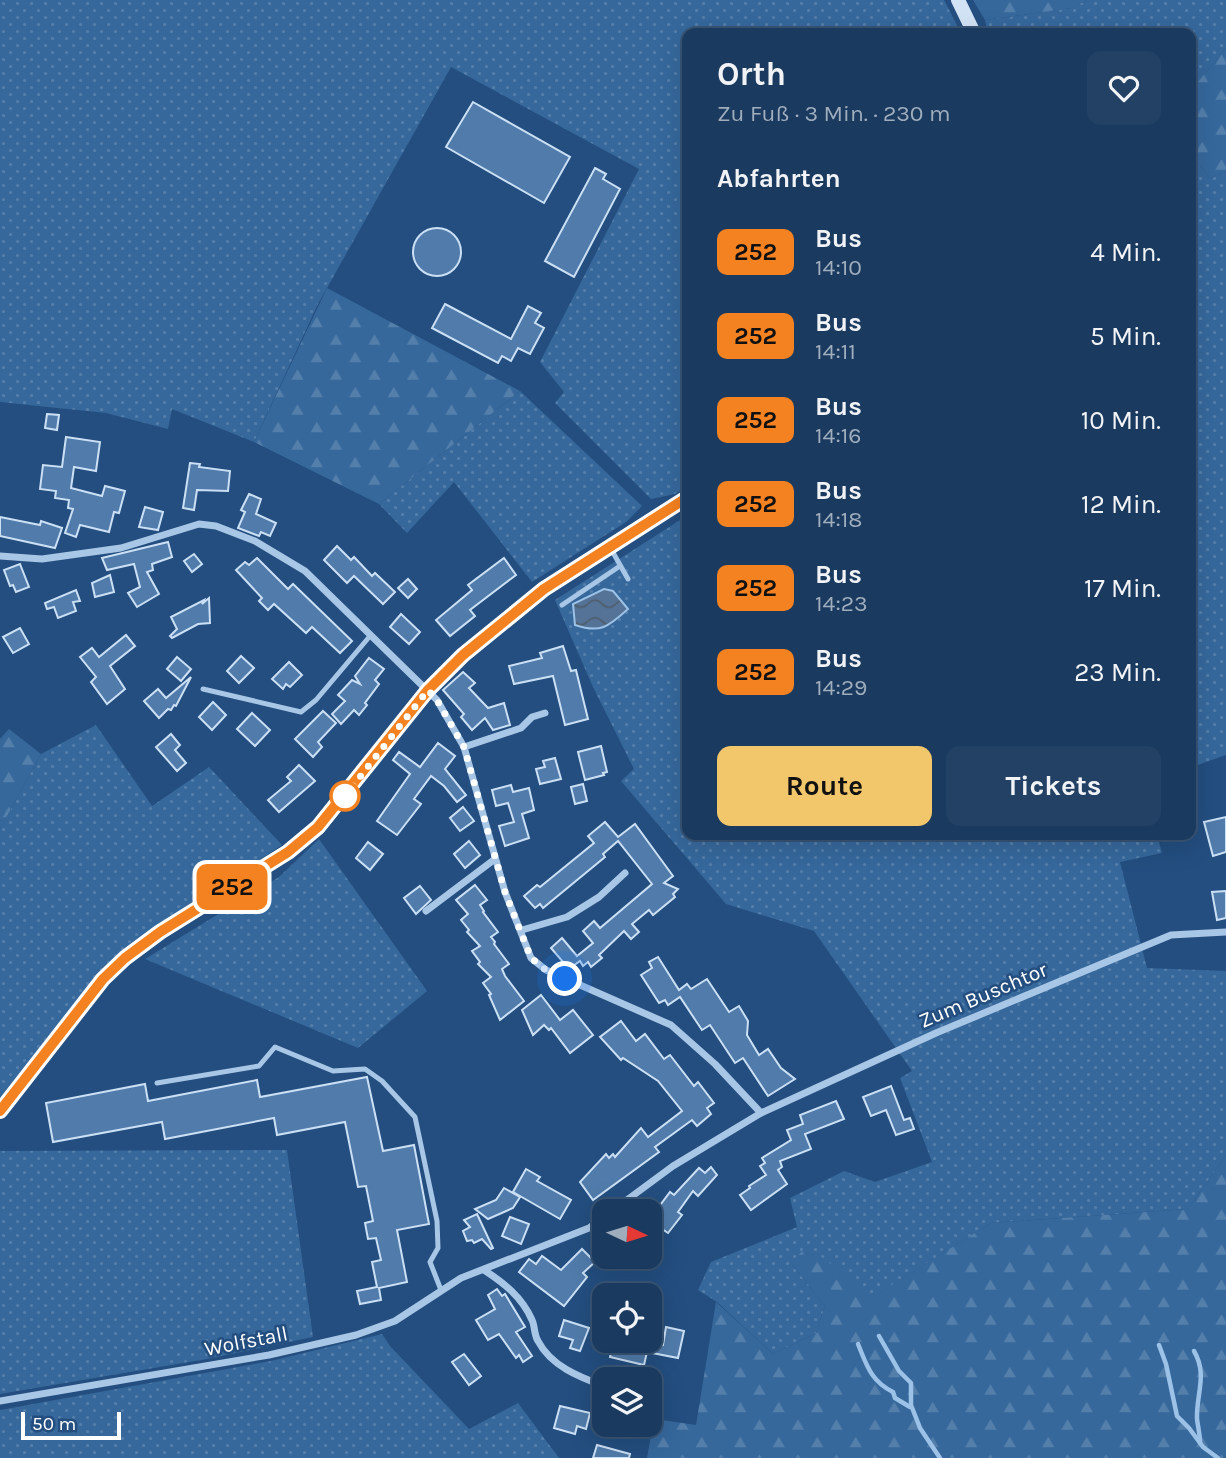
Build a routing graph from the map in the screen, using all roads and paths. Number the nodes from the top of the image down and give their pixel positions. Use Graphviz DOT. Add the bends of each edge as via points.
graph roads {
  1 [pos="958,0"];
  2 [pos="972,28"];
  3 [pos="682,501"];
  4 [pos="610,546"];
  5 [pos="0,556"];
  6 [pos="620,566"];
  7 [pos="628,579"];
  8 [pos="562,605"];
  9 [pos="370,636"];
  10 [pos="203,690"];
  11 [pos="428,690"];
  12 [pos="545,713"];
  13 [pos="464,747"];
  14 [pos="495,859"];
  15 [pos="625,873"];
  16 [pos="426,911"];
  17 [pos="522,930"];
  18 [pos="1226,932"];
  19 [pos="157,1083"];
  20 [pos="0,1111"];
  21 [pos="761,1113"];
  22 [pos="628,1199"];
  23 [pos="592,1226"];
  24 [pos="484,1270"];
  25 [pos="441,1290"];
  26 [pos="592,1382"];
  27 [pos="0,1401"];
  1 -- 2 [label="main road"];
  3 -- 4 [label="main road"];
  4 -- 6 [label="lane"];
  4 -- 11 [label="main road" via="502,622"];
  5 -- 9 [label="street" via="42,559 121,548 199,524 216,526 255,541 305,571"];
  6 -- 7 [label="lane"];
  6 -- 8 [label="lane"];
  9 -- 10 [label="lane" via="316,701 301,712"];
  9 -- 11 [label="street"];
  11 -- 13 [label="street"];
  11 -- 20 [label="main road" via="318,827 288,852 160,932 103,979"];
  12 -- 13 [label="street" via="521,728"];
  13 -- 14 [label="street"];
  14 -- 16 [label="street"];
  14 -- 17 [label="street"];
  15 -- 17 [label="street" via="567,917"];
  17 -- 21 [label="street" via="531,958 546,970 671,1026"];
  18 -- 21 [label="street, Zum Buschtor" via="1171,935"];
  19 -- 25 [label="lane" via="259,1066 275,1047 333,1071 365,1069 382,1081 415,1117 437,1221 438,1248 430,1262"];
  21 -- 22 [label="street"];
  23 -- 24 [label="street, Wolfstall"];
  24 -- 25 [label="street, Wolfstall"];
  24 -- 26 [label="street" via="519,1298 533,1321 537,1340 555,1361"];
  25 -- 27 [label="street, Wolfstall" via="395,1321 356,1335 270,1355"];
}
